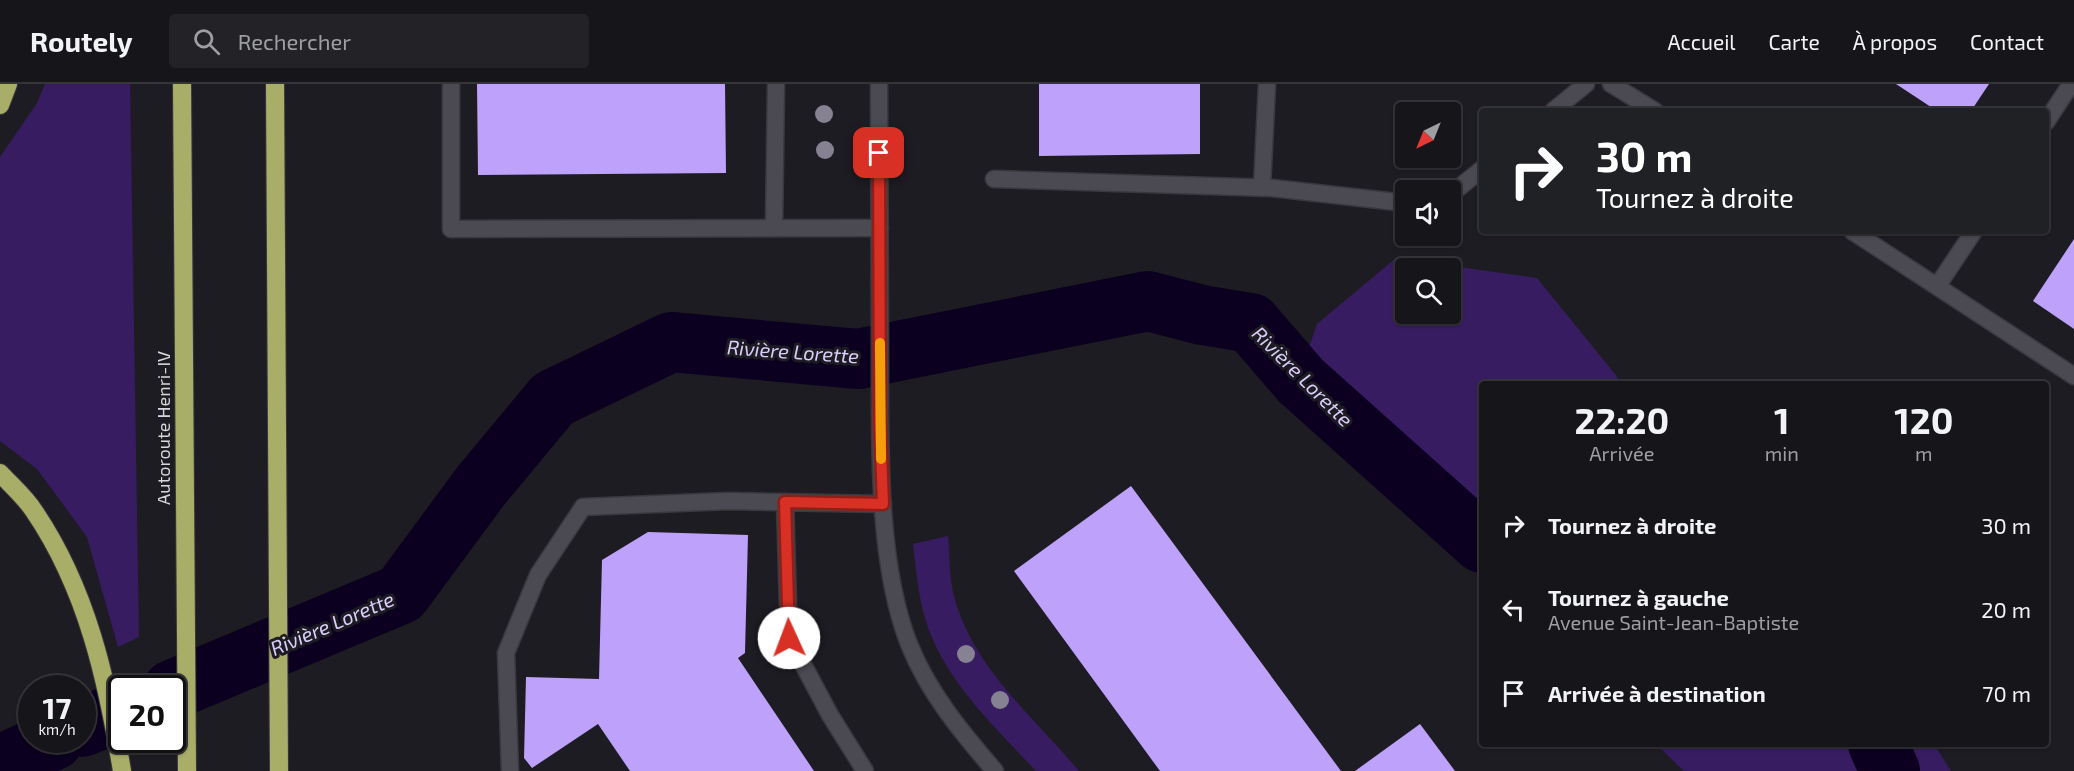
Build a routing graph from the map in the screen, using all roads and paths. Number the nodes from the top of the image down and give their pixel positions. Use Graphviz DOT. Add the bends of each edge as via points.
graph roads {
  1 [pos="8,84"];
  2 [pos="182,84"];
  3 [pos="275,84"];
  4 [pos="451,84"];
  5 [pos="776,84"];
  6 [pos="879,84"];
  7 [pos="1267,84"];
  8 [pos="1586,84"];
  9 [pos="1611,84"];
  10 [pos="2071,84"];
  11 [pos="0,105"];
  12 [pos="1557,108"];
  13 [pos="1650,108"];
  14 [pos="2049,117"];
  15 [pos="1479,171"];
  16 [pos="994,179"];
  17 [pos="1461,186"];
  18 [pos="1262,188"];
  19 [pos="1395,202"];
  20 [pos="774,228"];
  21 [pos="880,228"];
  22 [pos="1856,234"];
  23 [pos="1972,234"];
  24 [pos="1938,285"];
  25 [pos="2074,376"];
  26 [pos="0,473"];
  27 [pos="785,502"];
  28 [pos="883,504"];
  29 [pos="187,768"];
  30 [pos="122,771"];
  31 [pos="279,771"];
  32 [pos="510,771"];
  33 [pos="865,771"];
  34 [pos="995,771"];
  1 -- 11 [label="highway"];
  2 -- 29 [label="highway, Autoroute Henri-IV"];
  3 -- 31 [label="highway"];
  4 -- 20 [label="street" via="451,229"];
  5 -- 20 [label="street"];
  6 -- 21 [label="street"];
  7 -- 18 [label="street"];
  8 -- 12 [label="street"];
  9 -- 13 [label="street"];
  10 -- 14 [label="street"];
  15 -- 17 [label="street"];
  16 -- 18 [label="street"];
  18 -- 19 [label="street"];
  20 -- 21 [label="street"];
  21 -- 28 [label="street"];
  22 -- 24 [label="street"];
  23 -- 24 [label="street"];
  24 -- 25 [label="street"];
  26 -- 30 [label="highway" via="34,510 74,582 99,654"];
  27 -- 28 [label="street"];
  27 -- 32 [label="street" via="584,507 538,575 506,653"];
  27 -- 33 [label="street" via="789,638"];
  28 -- 34 [label="street" via="895,598 909,644 930,685 965,737"];
}
